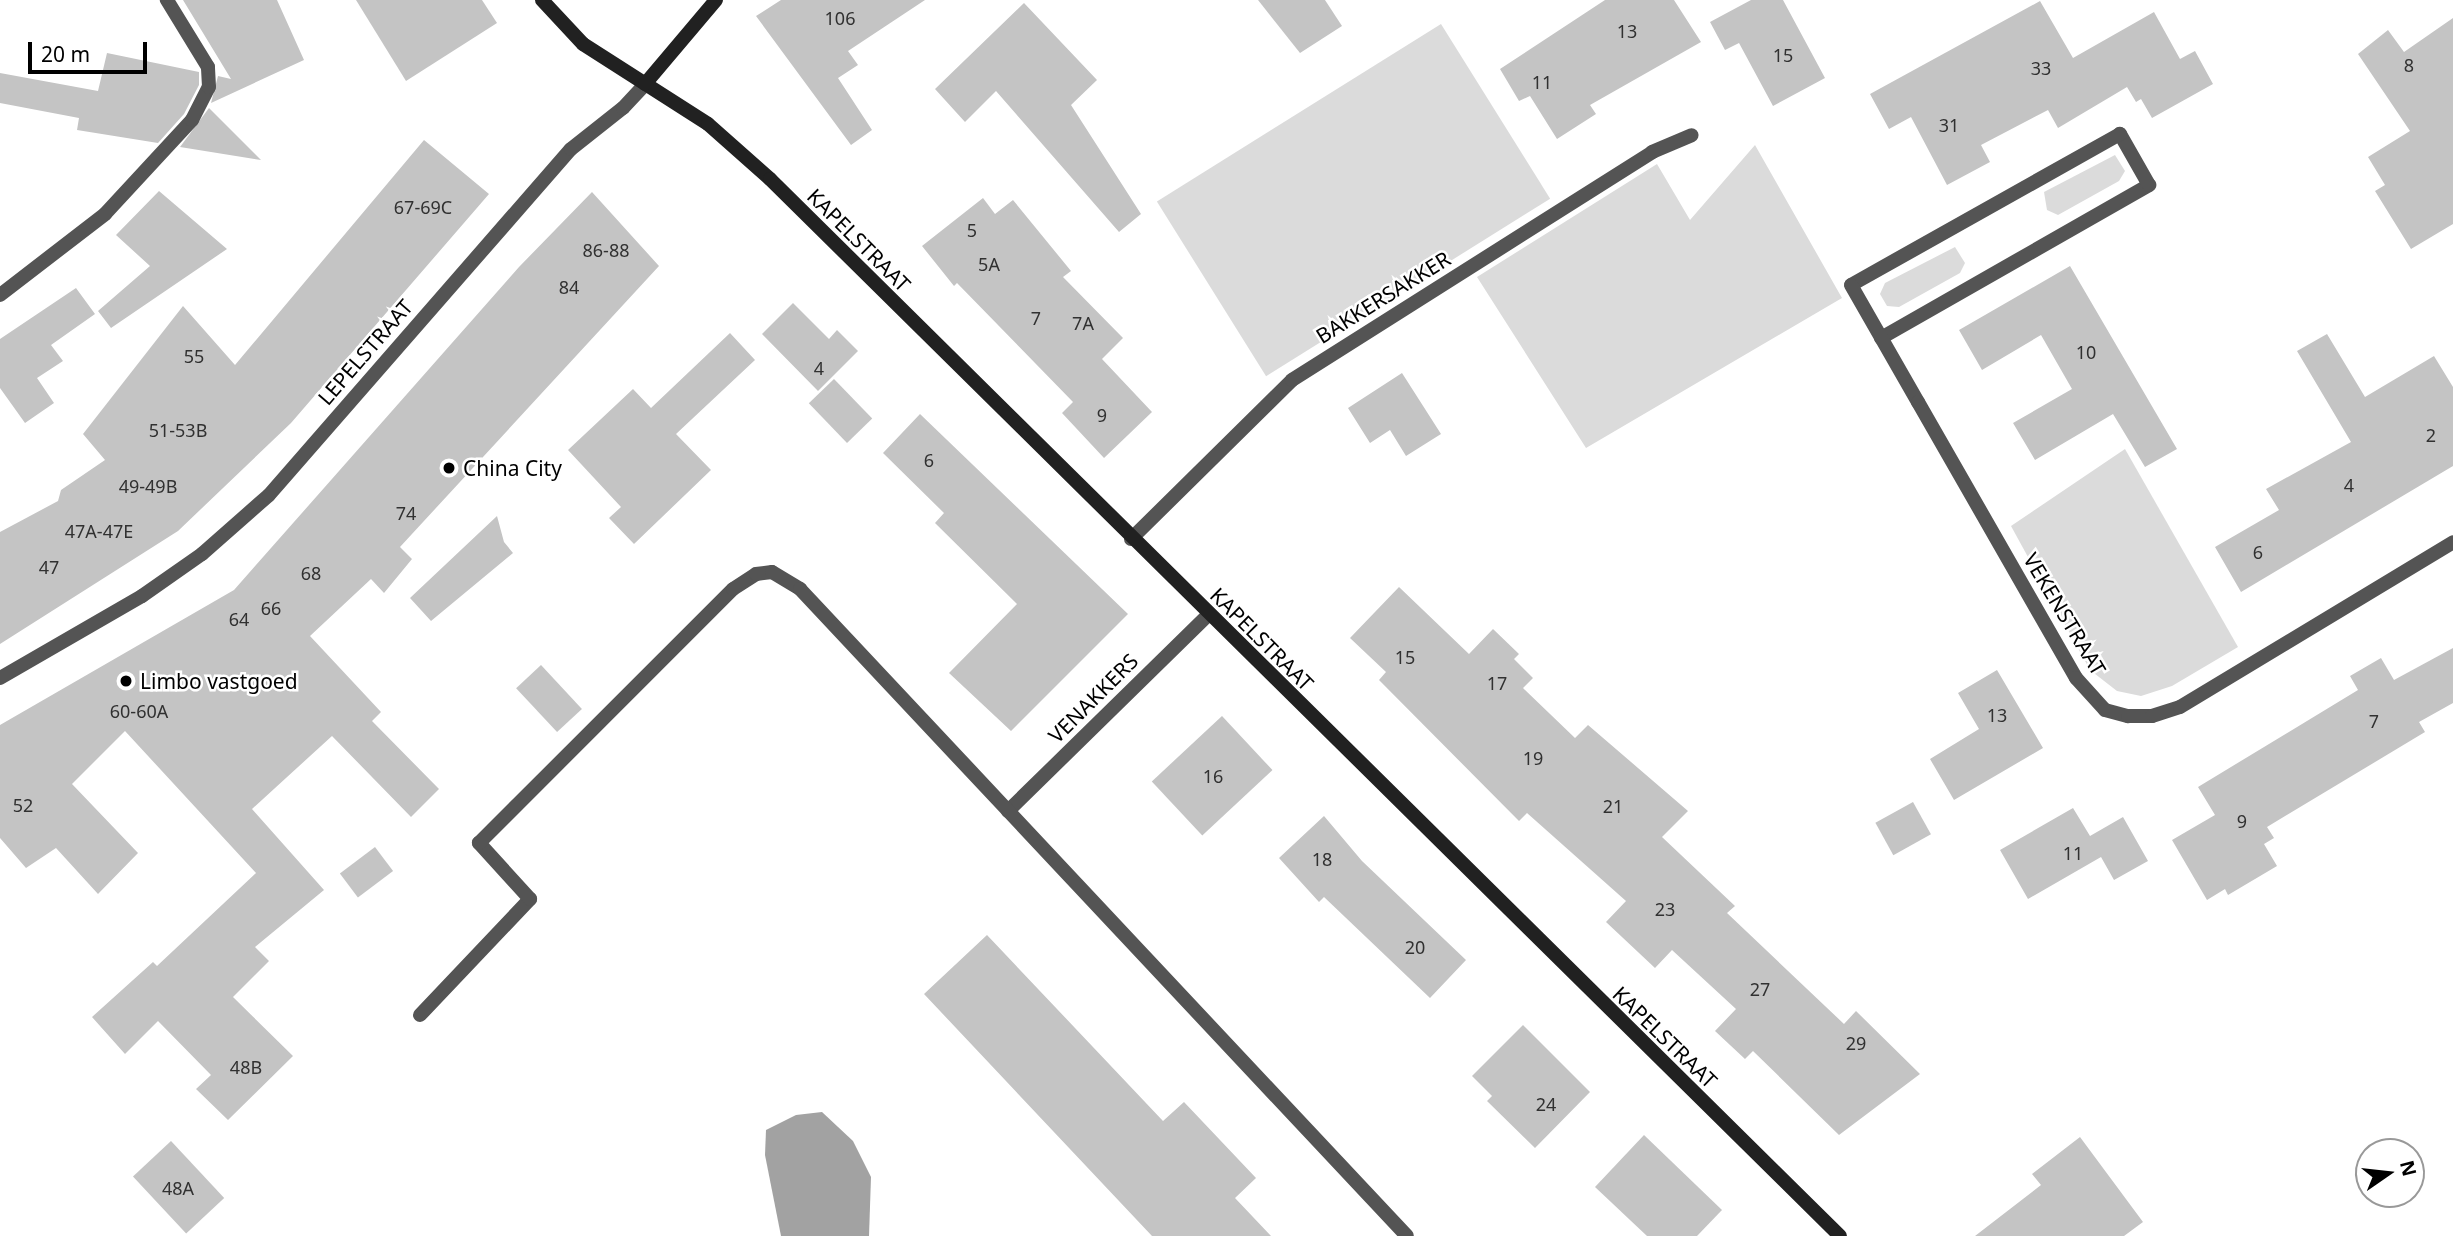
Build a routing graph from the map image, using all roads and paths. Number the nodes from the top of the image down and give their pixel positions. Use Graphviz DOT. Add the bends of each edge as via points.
graph roads {
  1 [pos="167,0"];
  2 [pos="542,0"];
  3 [pos="716,0"];
  4 [pos="645,84"];
  5 [pos="1692,135"];
  6 [pos="0,295"];
  7 [pos="1881,338"];
  8 [pos="1131,539"];
  9 [pos="2453,542"];
  10 [pos="1208,615"];
  11 [pos="0,678"];
  12 [pos="1008,811"];
  13 [pos="420,1015"];
  14 [pos="1407,1236"];
  15 [pos="1840,1236"];
  1 -- 6 [label="street" via="208,67 209,88 192,120 105,214"];
  2 -- 4 [label="main road, KAPELSTRAAT" via="583,44"];
  3 -- 4 [label="main road, LEPELSTRAAT"];
  4 -- 8 [label="main road, KAPELSTRAAT" via="708,124 770,179"];
  4 -- 11 [label="street, LEPELSTRAAT" via="623,108 571,149 268,495 202,554 142,596"];
  5 -- 8 [label="street, BAKKERSAKKER" via="1652,152 1292,380"];
  7 -- 7 [label="street, VEKENSTRAAT" via="1851,285 2120,134 2149,185"];
  7 -- 9 [label="street, VEKENSTRAAT" via="2076,678 2105,710 2152,716 2180,706"];
  8 -- 10 [label="main road, KAPELSTRAAT"];
  10 -- 12 [label="street, VENAKKERS"];
  10 -- 15 [label="main road, KAPELSTRAAT"];
  12 -- 13 [label="street" via="800,589 772,572 756,574 733,589 479,843 530,899"];
  12 -- 14 [label="street"];
}
